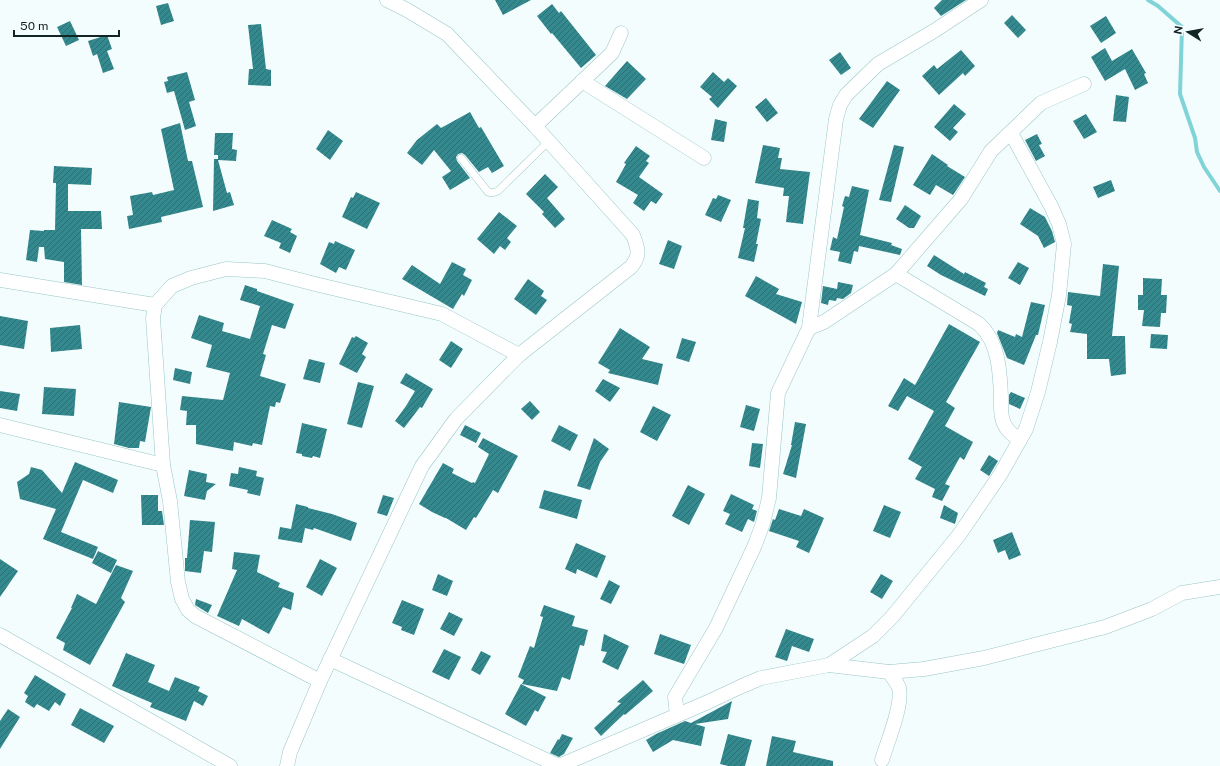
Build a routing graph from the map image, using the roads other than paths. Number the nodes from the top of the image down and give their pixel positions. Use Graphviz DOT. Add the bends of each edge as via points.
graph roads {
  1 [pos="390,0"];
  2 [pos="981,0"];
  3 [pos="621,33"];
  4 [pos="582,81"];
  5 [pos="1084,84"];
  6 [pos="535,126"];
  7 [pos="1011,133"];
  8 [pos="548,142"];
  9 [pos="462,158"];
  10 [pos="704,158"];
  11 [pos="896,274"];
  12 [pos="0,280"];
  13 [pos="155,305"];
  14 [pos="809,328"];
  15 [pos="519,355"];
  16 [pos="0,425"];
  17 [pos="1020,440"];
  18 [pos="163,466"];
  19 [pos="1220,587"];
  20 [pos="0,635"];
  21 [pos="330,659"];
  22 [pos="829,665"];
  23 [pos="889,672"];
  24 [pos="320,681"];
  25 [pos="677,715"];
  26 [pos="882,760"];
  27 [pos="230,766"];
  28 [pos="287,766"];
  29 [pos="559,766"];
  1 -- 6 [label="street" via="448,34"];
  2 -- 14 [label="street" via="878,64 853,87 840,105 836,119"];
  3 -- 4 [label="street" via="612,53"];
  4 -- 6 [label="street"];
  4 -- 10 [label="street"];
  5 -- 7 [label="street" via="1041,103"];
  6 -- 8 [label="street"];
  7 -- 11 [label="street" via="991,151 961,199"];
  7 -- 17 [label="street" via="1051,206 1064,244 1048,349 1038,392 1026,430"];
  8 -- 9 [label="lane" via="498,191 492,193 488,192"];
  8 -- 15 [label="street" via="633,235 638,250 637,260"];
  11 -- 14 [label="street" via="824,322"];
  11 -- 17 [label="street" via="984,329 991,340 1000,370 1001,411 1005,425 1008,431"];
  12 -- 13 [label="street"];
  13 -- 15 [label="street" via="172,286 191,278 226,269 265,271 442,314"];
  13 -- 18 [label="street" via="152,318"];
  14 -- 25 [label="street" via="778,393 769,498 763,523 716,628 675,697"];
  15 -- 21 [label="street" via="456,419 422,466"];
  16 -- 18 [label="street"];
  17 -- 22 [label="street" via="1000,475 959,535 892,617 873,636"];
  18 -- 24 [label="street" via="170,501 178,582 188,610"];
  19 -- 23 [label="street" via="1182,592 1152,609 1105,628 1040,645 984,658"];
  20 -- 27 [label="street"];
  21 -- 24 [label="street"];
  21 -- 29 [label="street"];
  22 -- 23 [label="street"];
  22 -- 25 [label="street" via="761,678"];
  23 -- 26 [label="street" via="898,687 899,700"];
  24 -- 28 [label="street" via="290,752"];
  25 -- 29 [label="street"];
}
